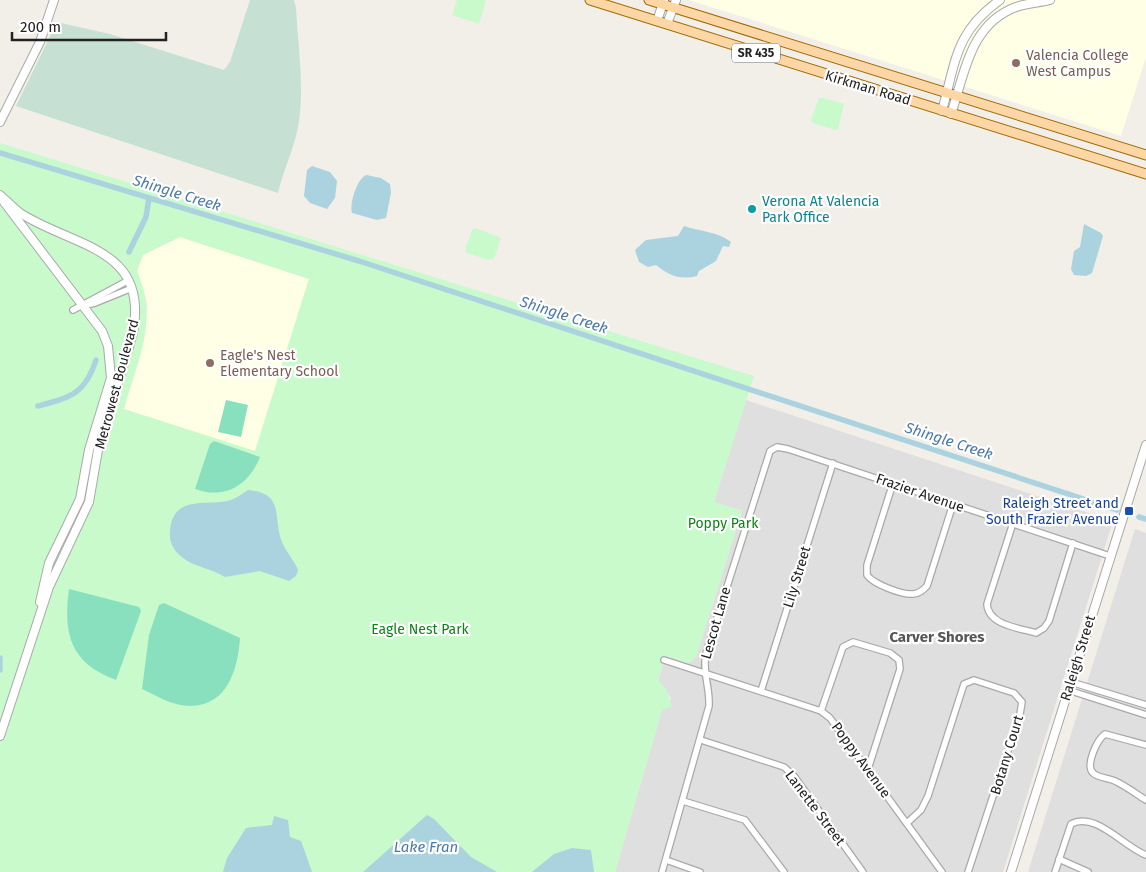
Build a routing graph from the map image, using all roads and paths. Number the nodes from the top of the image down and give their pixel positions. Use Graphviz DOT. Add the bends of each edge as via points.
graph roads {
  1 [pos="54,0"];
  2 [pos="590,0"];
  3 [pos="649,0"];
  4 [pos="1000,0"];
  5 [pos="1050,0"];
  6 [pos="663,2"];
  7 [pos="675,4"];
  8 [pos="657,21"];
  9 [pos="667,24"];
  10 [pos="947,94"];
  11 [pos="957,97"];
  12 [pos="946,112"];
  13 [pos="0,122"];
  14 [pos="1146,155"];
  15 [pos="1146,174"];
  16 [pos="0,196"];
  17 [pos="130,284"];
  18 [pos="84,305"];
  19 [pos="73,310"];
  20 [pos="109,387"];
  21 [pos="118,389"];
  22 [pos="1146,445"];
  23 [pos="788,448"];
  24 [pos="832,463"];
  25 [pos="893,483"];
  26 [pos="953,504"];
  27 [pos="1012,523"];
  28 [pos="1073,543"];
  29 [pos="57,546"];
  30 [pos="65,552"];
  31 [pos="1110,556"];
  32 [pos="32,633"];
  33 [pos="664,660"];
  34 [pos="704,672"];
  35 [pos="1071,682"];
  36 [pos="761,690"];
  37 [pos="1068,690"];
  38 [pos="1146,705"];
  39 [pos="821,711"];
  40 [pos="1146,715"];
  41 [pos="0,736"];
  42 [pos="700,740"];
  43 [pos="1146,745"];
  44 [pos="868,769"];
  45 [pos="683,800"];
  46 [pos="1146,800"];
  47 [pos="907,823"];
  48 [pos="1146,855"];
  49 [pos="1059,858"];
  50 [pos="666,860"];
  51 [pos="662,872"];
  52 [pos="700,872"];
  53 [pos="784,872"];
  54 [pos="862,872"];
  55 [pos="942,872"];
  56 [pos="968,872"];
  57 [pos="1011,872"];
  58 [pos="1055,872"];
  59 [pos="1088,872"];
  1 -- 13 [label="street" via="40,42"];
  2 -- 8 [label="main road, Kirkman Road / SR 435"];
  3 -- 6 [label="main road, Kirkman Road / SR 435"];
  4 -- 10 [label="street" via="970,26 960,44"];
  5 -- 11 [label="street" via="1017,6 997,16 984,29 970,50"];
  6 -- 7 [label="main road, Kirkman Road / SR 435"];
  6 -- 8 [label="street"];
  7 -- 9 [label="street"];
  7 -- 10 [label="main road, Kirkman Road / SR 435"];
  8 -- 9 [label="main road, Kirkman Road / SR 435"];
  9 -- 12 [label="main road, Kirkman Road / SR 435"];
  10 -- 11 [label="main road, Kirkman Road / SR 435"];
  10 -- 12 [label="street"];
  11 -- 12 [label="street"];
  11 -- 14 [label="main road, Kirkman Road / SR 435"];
  12 -- 15 [label="main road, Kirkman Road / SR 435"];
  16 -- 17 [label="street, Metrowest Boulevard" via="19,212 112,259 121,267"];
  16 -- 18 [label="street, Metrowest Boulevard"];
  17 -- 18 [label="street"];
  17 -- 21 [label="street, Metrowest Boulevard" via="137,315"];
  18 -- 19 [label="street"];
  18 -- 20 [label="street, Metrowest Boulevard" via="108,346"];
  20 -- 21 [label="street"];
  20 -- 29 [label="street, Metrowest Boulevard" via="90,443 80,499"];
  21 -- 30 [label="street, Metrowest Boulevard" via="98,450 89,502"];
  22 -- 31 [label="street, Raleigh Street"];
  23 -- 24 [label="street, Frazier Avenue"];
  23 -- 34 [label="street, Lescot Lane" via="776,448 767,457 706,653"];
  24 -- 25 [label="street, Frazier Avenue"];
  24 -- 36 [label="street, Lily Street"];
  25 -- 26 [label="street, Frazier Avenue"];
  25 -- 26 [label="street" via="867,565 866,575 873,583 913,595 921,592 927,586"];
  26 -- 27 [label="street, Frazier Avenue"];
  27 -- 28 [label="street, Frazier Avenue"];
  27 -- 28 [label="street" via="987,604 987,610 995,620 1036,633 1044,628"];
  28 -- 31 [label="street, Frazier Avenue"];
  29 -- 30 [label="street"];
  29 -- 32 [label="street, Metrowest Boulevard" via="46,573"];
  30 -- 32 [label="street, Metrowest Boulevard"];
  31 -- 35 [label="street, Raleigh Street"];
  32 -- 41 [label="street, Metrowest Boulevard"];
  33 -- 34 [label="street, Poppy Avenue"];
  34 -- 36 [label="street, Poppy Avenue"];
  34 -- 42 [label="street, Lescot Lane" via="710,694"];
  35 -- 37 [label="street, Raleigh Street"];
  35 -- 38 [label="street"];
  36 -- 39 [label="street, Poppy Avenue"];
  37 -- 40 [label="street"];
  37 -- 57 [label="street, Raleigh Street"];
  39 -- 44 [label="street, Poppy Avenue" via="830,718"];
  39 -- 44 [label="street" via="842,647 853,642 890,653 899,660 900,669"];
  42 -- 45 [label="street, Lescot Lane"];
  42 -- 54 [label="street, Lanette Street" via="784,767 794,776"];
  43 -- 46 [label="street" via="1105,734 1098,739 1091,770"];
  44 -- 47 [label="street, Poppy Avenue"];
  45 -- 50 [label="street, Lescot Lane"];
  45 -- 53 [label="street" via="745,820"];
  47 -- 55 [label="street, Poppy Avenue"];
  47 -- 56 [label="street, Botany Court" via="921,810 928,796 964,684 974,680 1014,693 1022,702 1020,714"];
  48 -- 49 [label="street" via="1080,819 1071,824"];
  49 -- 58 [label="street"];
  49 -- 59 [label="street"];
  50 -- 51 [label="street, Lescot Lane"];
  50 -- 52 [label="street"];
}
